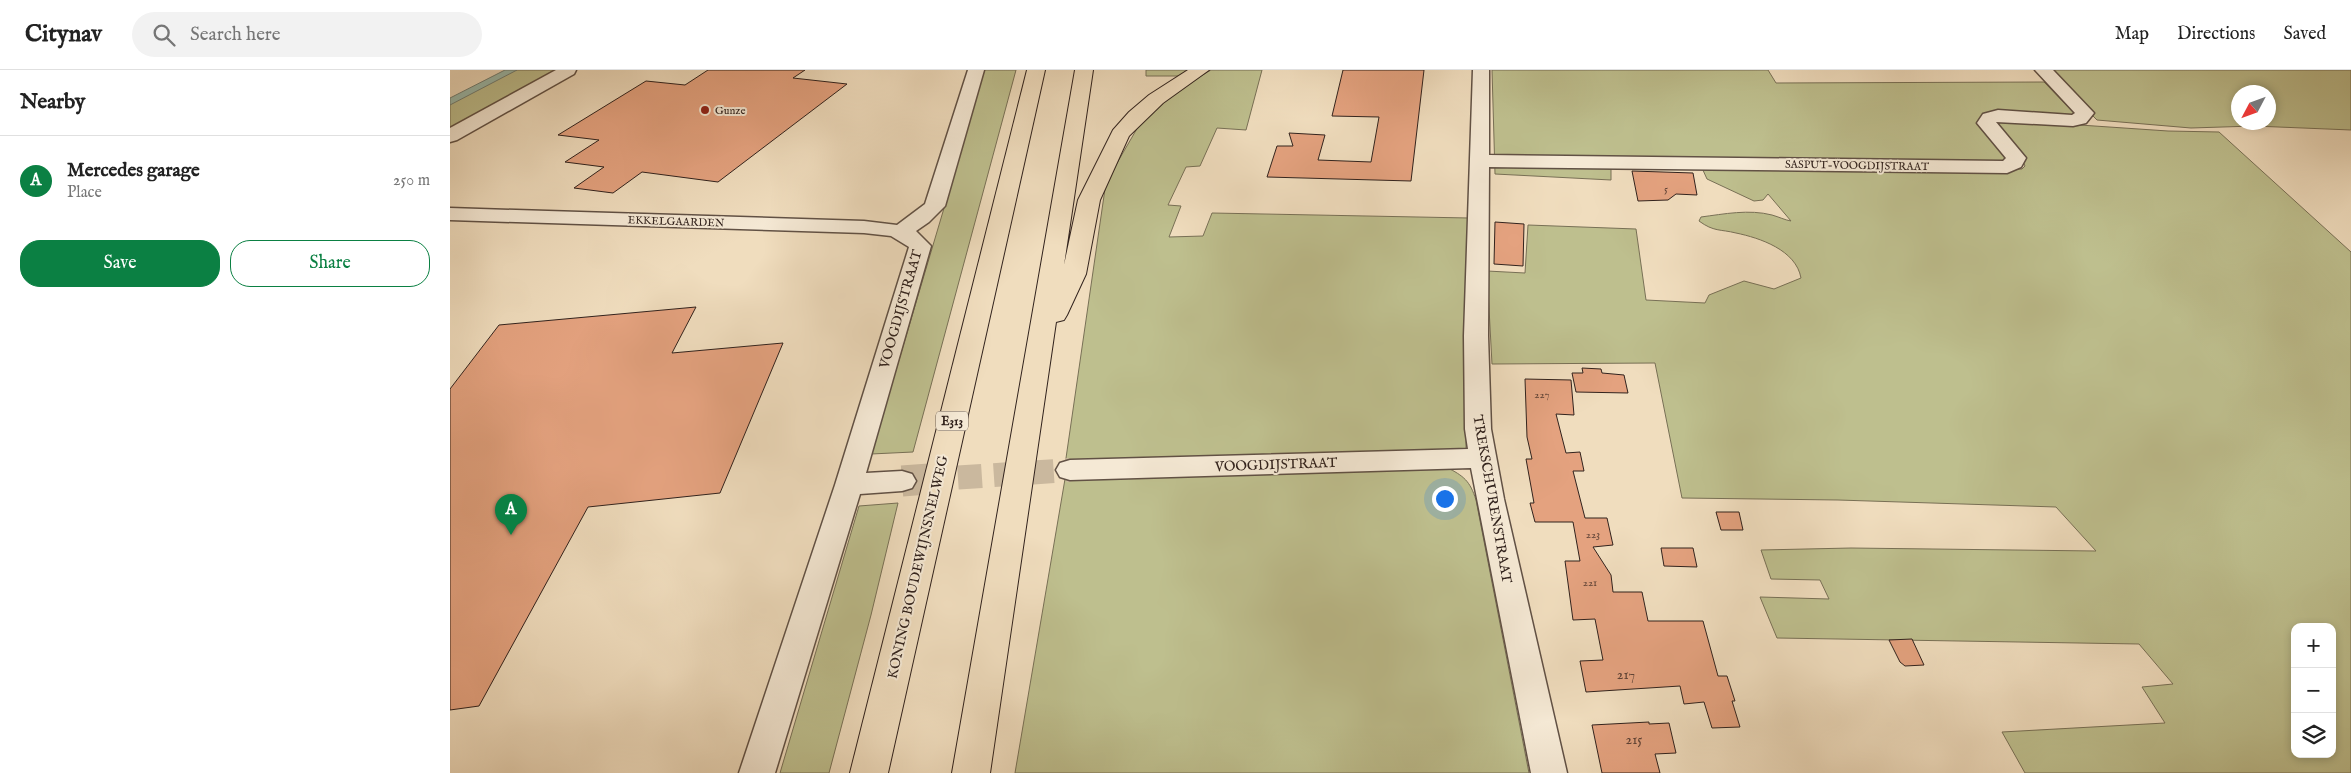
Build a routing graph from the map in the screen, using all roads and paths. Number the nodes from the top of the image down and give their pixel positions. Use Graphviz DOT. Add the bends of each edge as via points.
graph roads {
  1 [pos="568,70"];
  2 [pos="976,70"];
  3 [pos="1036,70"];
  4 [pos="1084,70"];
  5 [pos="1200,70"];
  6 [pos="1482,70"];
  7 [pos="2043,70"];
  8 [pos="450,136"];
  9 [pos="1480,161"];
  10 [pos="450,214"];
  11 [pos="902,231"];
  12 [pos="1041,346"];
  13 [pos="1483,458"];
  14 [pos="1070,470"];
  15 [pos="902,481"];
  16 [pos="849,485"];
  17 [pos="757,773"];
  18 [pos="869,773"];
  19 [pos="971,773"];
  20 [pos="1549,773"];
  1 -- 8 [label="street"];
  2 -- 11 [label="street, VOOGDIJSTRAAT" via="935,206"];
  3 -- 18 [label="highway, KONING BOUDEWIJNSNELWEG / E313"];
  4 -- 12 [label="highway"];
  5 -- 12 [label="highway" via="1156,99 1120,134 1090,200 1074,274"];
  6 -- 9 [label="street, TREKSCHURENSTRAAT"];
  7 -- 9 [label="street, SASPUT-VOOGDIJSTRAAT" via="2085,112 2080,119 2073,121 1998,115 1989,118 1986,123 2016,158 2007,167"];
  9 -- 13 [label="street, TREKSCHURENSTRAAT" via="1475,366"];
  10 -- 11 [label="street, EKKELGAARDEN" via="864,227"];
  11 -- 16 [label="street, VOOGDIJSTRAAT" via="920,246"];
  12 -- 19 [label="highway"];
  13 -- 14 [label="street, VOOGDIJSTRAAT"];
  13 -- 20 [label="street, TREKSCHURENSTRAAT"];
  15 -- 16 [label="street"];
  16 -- 17 [label="street, VOOGDIJSTRAAT"];
}
